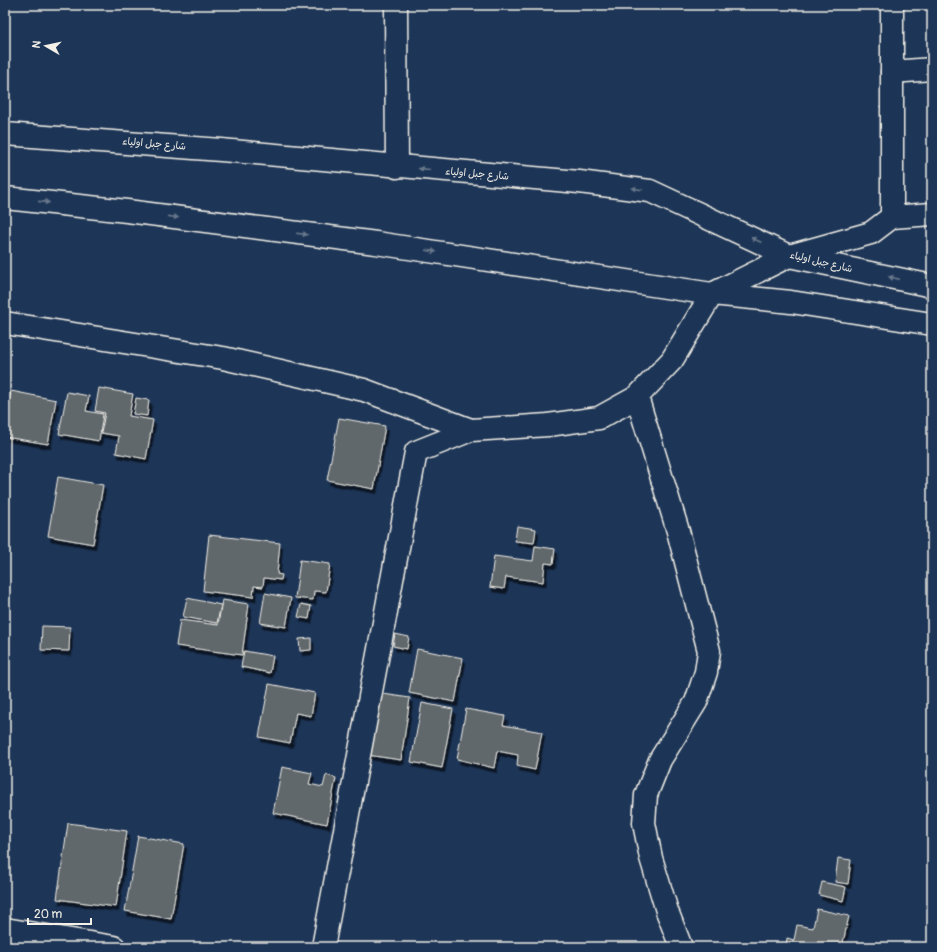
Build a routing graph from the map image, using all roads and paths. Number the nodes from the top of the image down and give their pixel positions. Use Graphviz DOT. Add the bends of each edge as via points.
graph roads {
  1 [pos="396,5"];
  2 [pos="892,5"];
  3 [pos="932,69"];
  4 [pos="892,72"];
  5 [pos="5,134"];
  6 [pos="397,167"];
  7 [pos="5,198"];
  8 [pos="932,214"];
  9 [pos="892,217"];
  10 [pos="789,256"];
  11 [pos="932,286"];
  12 [pos="712,294"];
  13 [pos="5,323"];
  14 [pos="932,324"];
  15 [pos="637,397"];
  16 [pos="471,430"];
  17 [pos="5,929"];
  18 [pos="114,947"];
  19 [pos="323,947"];
  20 [pos="681,947"];
  1 -- 6 [label="main road"];
  2 -- 4 [label="main road"];
  3 -- 4 [label="main road"];
  4 -- 9 [label="main road"];
  5 -- 6 [label="main road, شارع جبل اولياء" via="214,149"];
  10 -- 6 [label="main road, شارع جبل اولياء, one-way" via="650,191 579,182"];
  7 -- 12 [label="main road, one-way" via="376,243"];
  8 -- 9 [label="main road"];
  9 -- 10 [label="main road" via="871,233"];
  11 -- 10 [label="main road, شارع جبل اولياء, one-way"];
  10 -- 12 [label="main road"];
  12 -- 14 [label="main road" via="791,302"];
  12 -- 15 [label="main road" via="672,360"];
  13 -- 16 [label="main road" via="223,358 364,390"];
  15 -- 16 [label="main road" via="598,418"];
  15 -- 20 [label="main road" via="678,531 709,651 706,672 696,702 660,760 646,795 644,823 651,858"];
  16 -- 19 [label="main road" via="416,452"];
  17 -- 18 [label="main road"];
}
